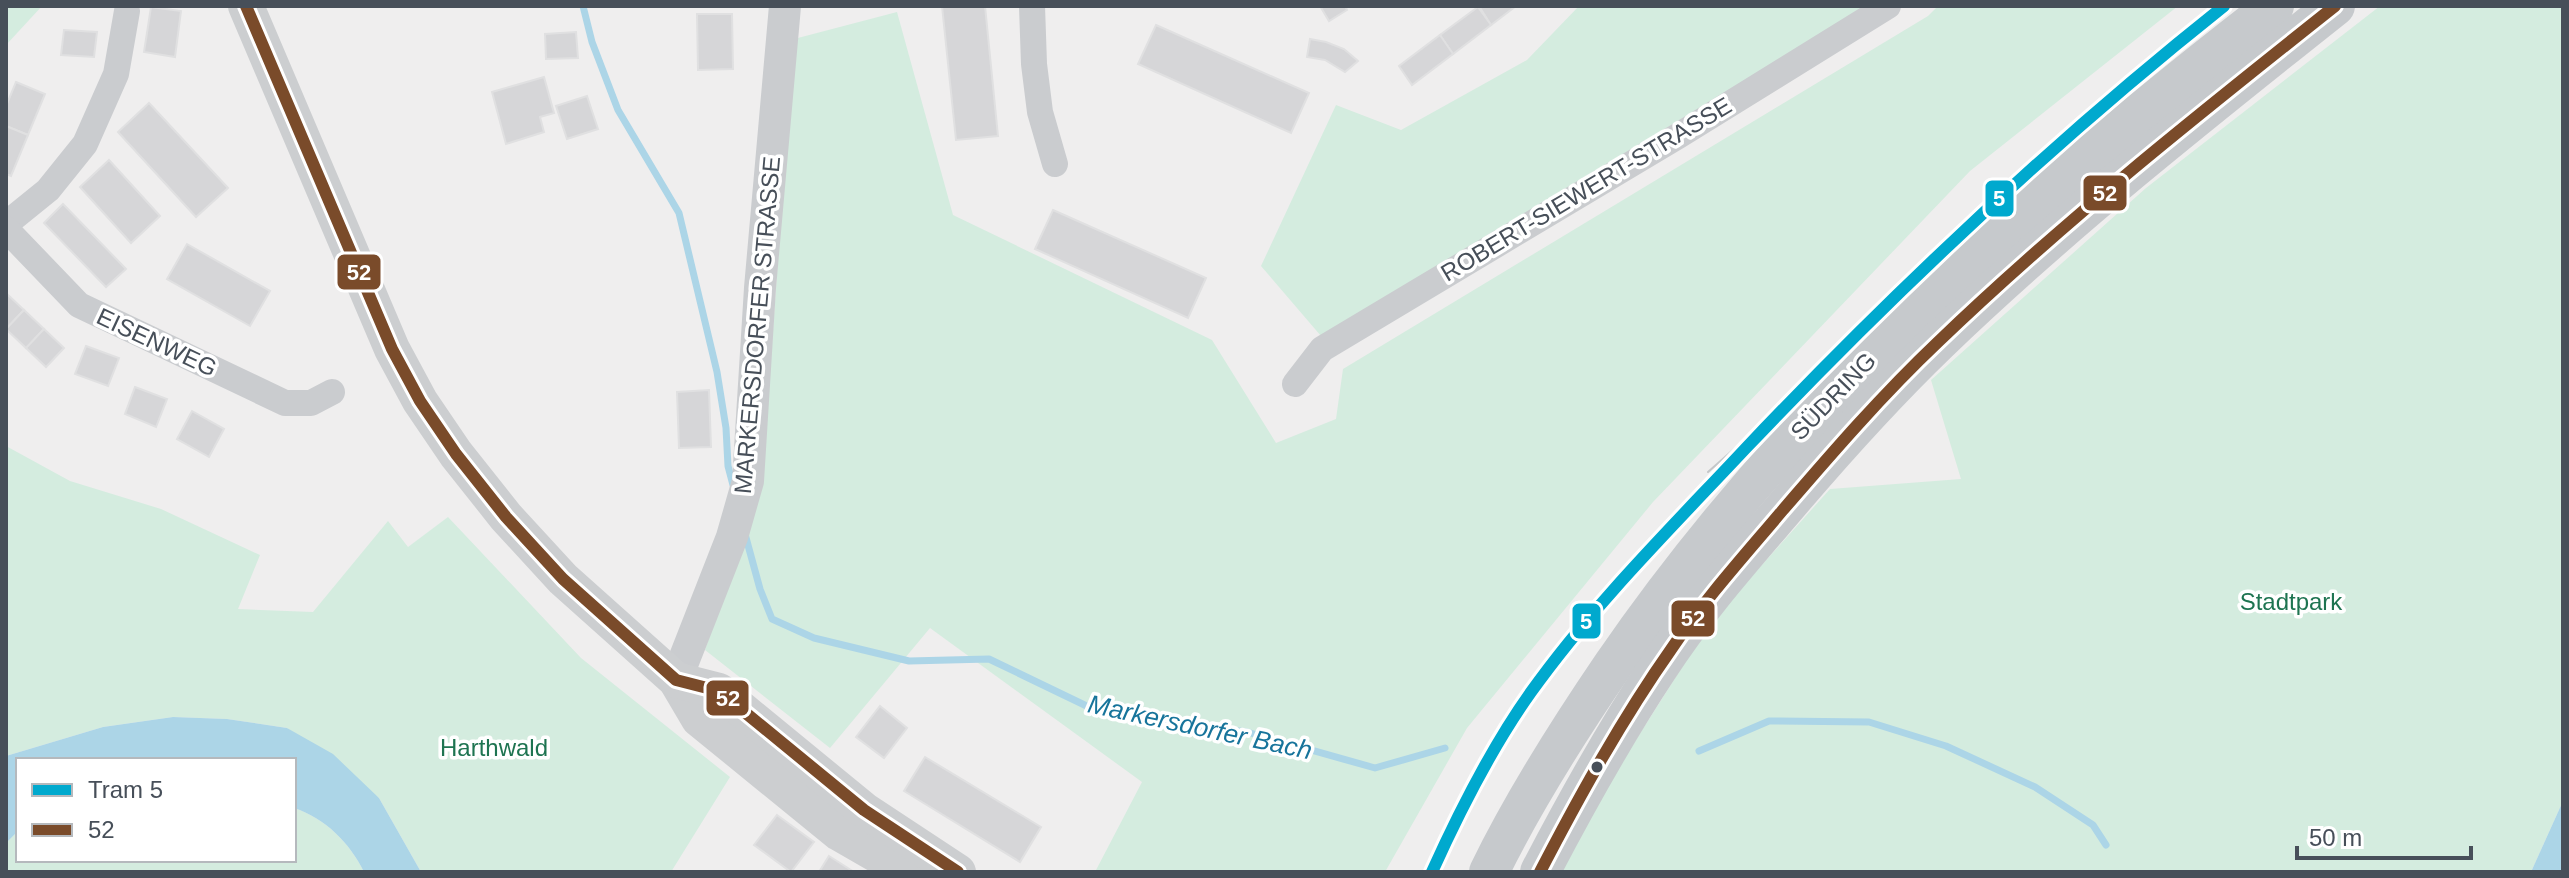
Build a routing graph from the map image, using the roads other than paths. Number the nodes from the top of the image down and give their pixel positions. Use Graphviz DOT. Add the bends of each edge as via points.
graph roads {
  1 [pos="246,6"];
  2 [pos="785,6"];
  3 [pos="1032,6"];
  4 [pos="1888,6"];
  5 [pos="2274,6"];
  6 [pos="2335,6"];
  7 [pos="127,11"];
  8 [pos="1055,164"];
  9 [pos="6,226"];
  10 [pos="1295,384"];
  11 [pos="332,392"];
  12 [pos="676,680"];
  13 [pos="907,872"];
  14 [pos="958,872"];
  15 [pos="1489,872"];
  16 [pos="1540,872"];
  1 -- 12 [label="main road" via="392,349 420,401 506,517 563,579"];
  2 -- 12 [label="street, MARKERSDORFER STRASSE" via="748,481 732,537"];
  3 -- 8 [label="street" via="1040,112"];
  4 -- 10 [label="street, ROBERT-SIEWERT-STRASSE" via="1322,349"];
  5 -- 15 [label="main road, SÜDRING" via="2103,141 1983,247 1783,448 1704,539 1626,646 1560,746"];
  6 -- 16 [label="main road, SÜDRING" via="2042,246 1936,344 1811,477 1731,570 1659,666"];
  7 -- 9 [label="street" via="116,74 85,144 48,190"];
  9 -- 11 [label="street, EISENWEG" via="90,311 285,403 311,403"];
  12 -- 13 [label="main road" via="699,719 839,833"];
  12 -- 14 [label="main road" via="719,691 864,810"];
}
